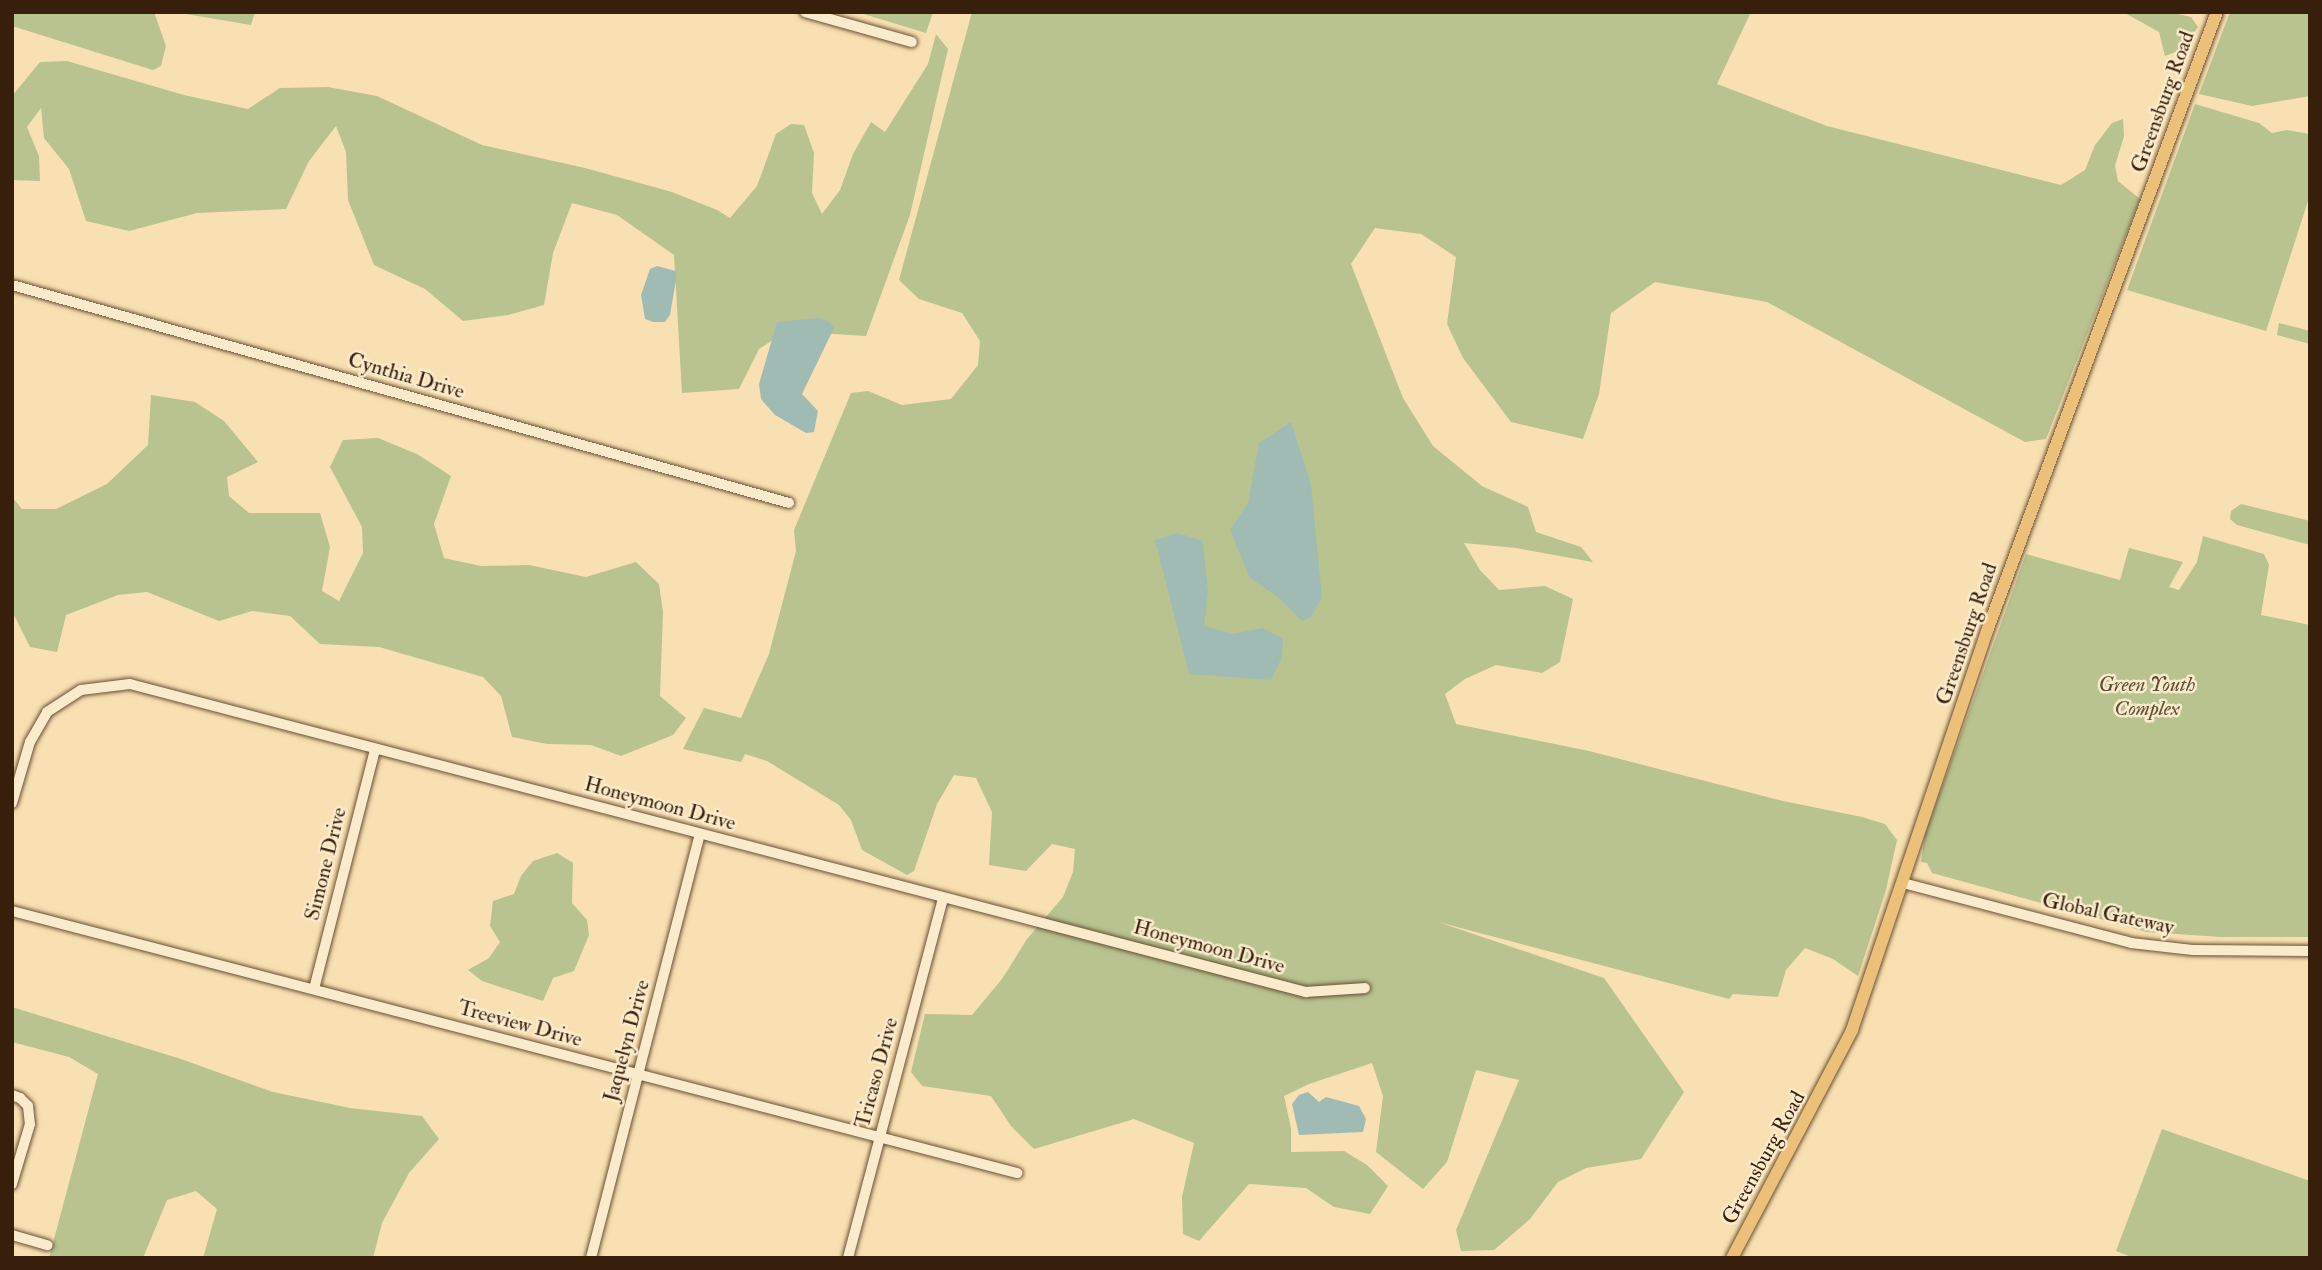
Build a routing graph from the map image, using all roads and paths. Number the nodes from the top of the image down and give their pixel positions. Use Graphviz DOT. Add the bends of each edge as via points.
graph roads {
  1 [pos="806,12"];
  2 [pos="2217,12"];
  3 [pos="912,42"];
  4 [pos="12,285"];
  5 [pos="789,503"];
  6 [pos="375,749"];
  7 [pos="12,803"];
  8 [pos="700,835"];
  9 [pos="1903,883"];
  10 [pos="943,898"];
  11 [pos="12,911"];
  12 [pos="2310,951"];
  13 [pos="1365,988"];
  14 [pos="314,989"];
  15 [pos="638,1073"];
  16 [pos="12,1096"];
  17 [pos="880,1137"];
  18 [pos="1017,1173"];
  19 [pos="12,1184"];
  20 [pos="12,1235"];
  21 [pos="48,1245"];
  22 [pos="591,1258"];
  23 [pos="849,1258"];
  24 [pos="1732,1258"];
  1 -- 3 [label="street"];
  2 -- 9 [label="main road, Greensburg Road" via="1987,631"];
  4 -- 5 [label="street, Cynthia Drive"];
  6 -- 7 [label="street, Honeymoon Drive" via="139,685 105,685 67,697 41,719 26,751"];
  6 -- 8 [label="street, Honeymoon Drive"];
  6 -- 14 [label="street, Simone Drive"];
  8 -- 10 [label="street, Honeymoon Drive"];
  8 -- 15 [label="street, Jaquelyn Drive"];
  9 -- 12 [label="street, Global Gateway" via="2131,943 2193,950"];
  9 -- 24 [label="main road, Greensburg Road" via="1844,1049"];
  10 -- 13 [label="street, Honeymoon Drive" via="1306,992"];
  10 -- 17 [label="street, Tricaso Drive"];
  11 -- 14 [label="street, Treeview Drive"];
  14 -- 15 [label="street, Treeview Drive"];
  15 -- 17 [label="street, Treeview Drive"];
  15 -- 22 [label="street, Jaquelyn Drive"];
  16 -- 19 [label="street" via="28,1106 30,1124"];
  17 -- 18 [label="street, Treeview Drive"];
  17 -- 23 [label="street, Tricaso Drive"];
  20 -- 21 [label="street"];
}
